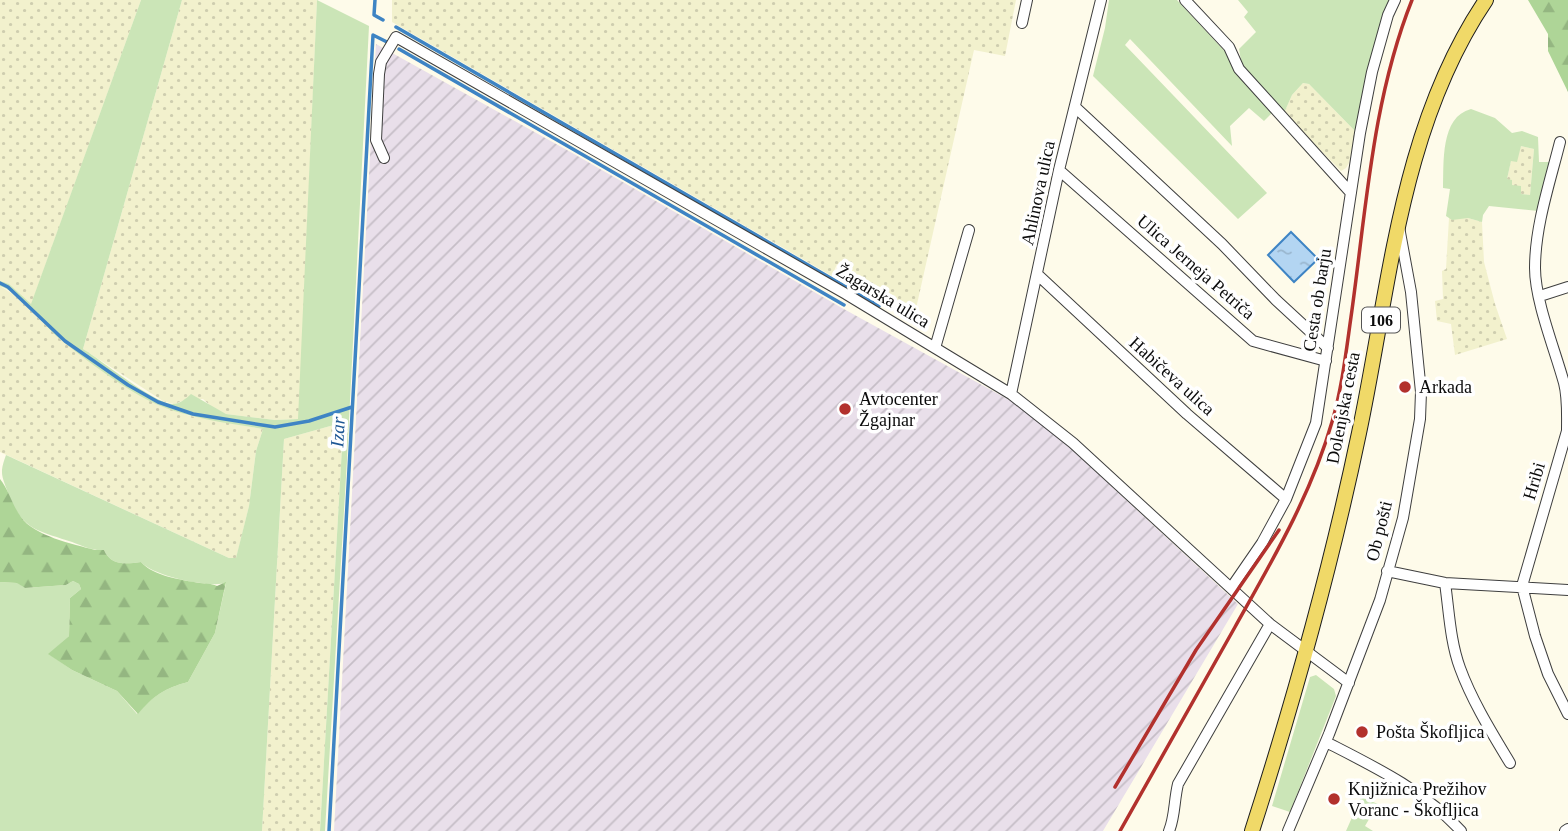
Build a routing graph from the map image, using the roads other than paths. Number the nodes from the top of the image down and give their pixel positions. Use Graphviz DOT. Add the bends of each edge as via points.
graph roads {
  1 [pos="1027,0"];
  2 [pos="1101,0"];
  3 [pos="1185,0"];
  4 [pos="1395,0"];
  5 [pos="1486,0"];
  6 [pos="1022,23"];
  7 [pos="1075,107"];
  8 [pos="1560,142"];
  9 [pos="384,158"];
  10 [pos="1059,170"];
  11 [pos="1351,193"];
  12 [pos="1399,225"];
  13 [pos="969,230"];
  14 [pos="1038,275"];
  15 [pos="1568,287"];
  16 [pos="1540,296"];
  17 [pos="935,348"];
  18 [pos="1328,348"];
  19 [pos="1326,360"];
  20 [pos="1566,383"];
  21 [pos="1011,394"];
  22 [pos="1286,499"];
  23 [pos="1387,571"];
  24 [pos="1445,583"];
  25 [pos="1522,586"];
  26 [pos="1231,588"];
  27 [pos="1568,590"];
  28 [pos="1270,624"];
  29 [pos="1304,651"];
  30 [pos="1349,683"];
  31 [pos="1568,714"];
  32 [pos="1325,742"];
  33 [pos="1510,764"];
  34 [pos="1171,827"];
  35 [pos="1252,831"];
  36 [pos="1288,831"];
  37 [pos="1461,831"];
  1 -- 6 [label="street"];
  2 -- 7 [label="street, Ahlinova ulica"];
  3 -- 11 [label="street" via="1229,47 1239,69"];
  4 -- 11 [label="street, Cesta ob barju" via="1372,72"];
  5 -- 12 [label="main road, Dolenjska cesta / 106" via="1436,93"];
  7 -- 10 [label="street, Ahlinova ulica"];
  7 -- 18 [label="street"];
  8 -- 16 [label="street, Hribi" via="1537,242 1535,270"];
  9 -- 17 [label="street, Žagarska ulica" via="376,140 379,74 396,37"];
  10 -- 14 [label="street, Ahlinova ulica"];
  10 -- 19 [label="street, Ulica Jerneja Petriča" via="1253,341"];
  11 -- 18 [label="street, Cesta ob barju"];
  12 -- 23 [label="street, Ob pošti" via="1421,392 1403,518"];
  12 -- 29 [label="main road, Dolenjska cesta / 106" via="1356,446"];
  13 -- 17 [label="street"];
  14 -- 21 [label="street, Ahlinova ulica"];
  14 -- 22 [label="street, Habičeva ulica"];
  15 -- 16 [label="street"];
  16 -- 20 [label="street, Hribi"];
  17 -- 21 [label="street, Žagarska ulica"];
  18 -- 19 [label="street, Cesta ob barju"];
  19 -- 22 [label="street, Cesta ob barju" via="1316,423"];
  20 -- 25 [label="street, Hribi" via="1567,431"];
  21 -- 26 [label="street, Žagarska ulica" via="1073,443"];
  22 -- 26 [label="street, Cesta ob barju"];
  23 -- 24 [label="street"];
  23 -- 30 [label="street, Ob pošti"];
  24 -- 25 [label="street"];
  24 -- 33 [label="street" via="1459,667"];
  25 -- 27 [label="street"];
  25 -- 31 [label="street" via="1548,674"];
  26 -- 28 [label="street, Žagarska ulica"];
  28 -- 29 [label="street, Žagarska ulica"];
  28 -- 34 [label="street" via="1178,784"];
  29 -- 30 [label="street, Žagarska ulica"];
  29 -- 35 [label="main road, Dolenjska cesta / 106"];
  30 -- 32 [label="street, Ob pošti"];
  32 -- 36 [label="street, Ob pošti"];
  32 -- 37 [label="street" via="1381,771"];
}
